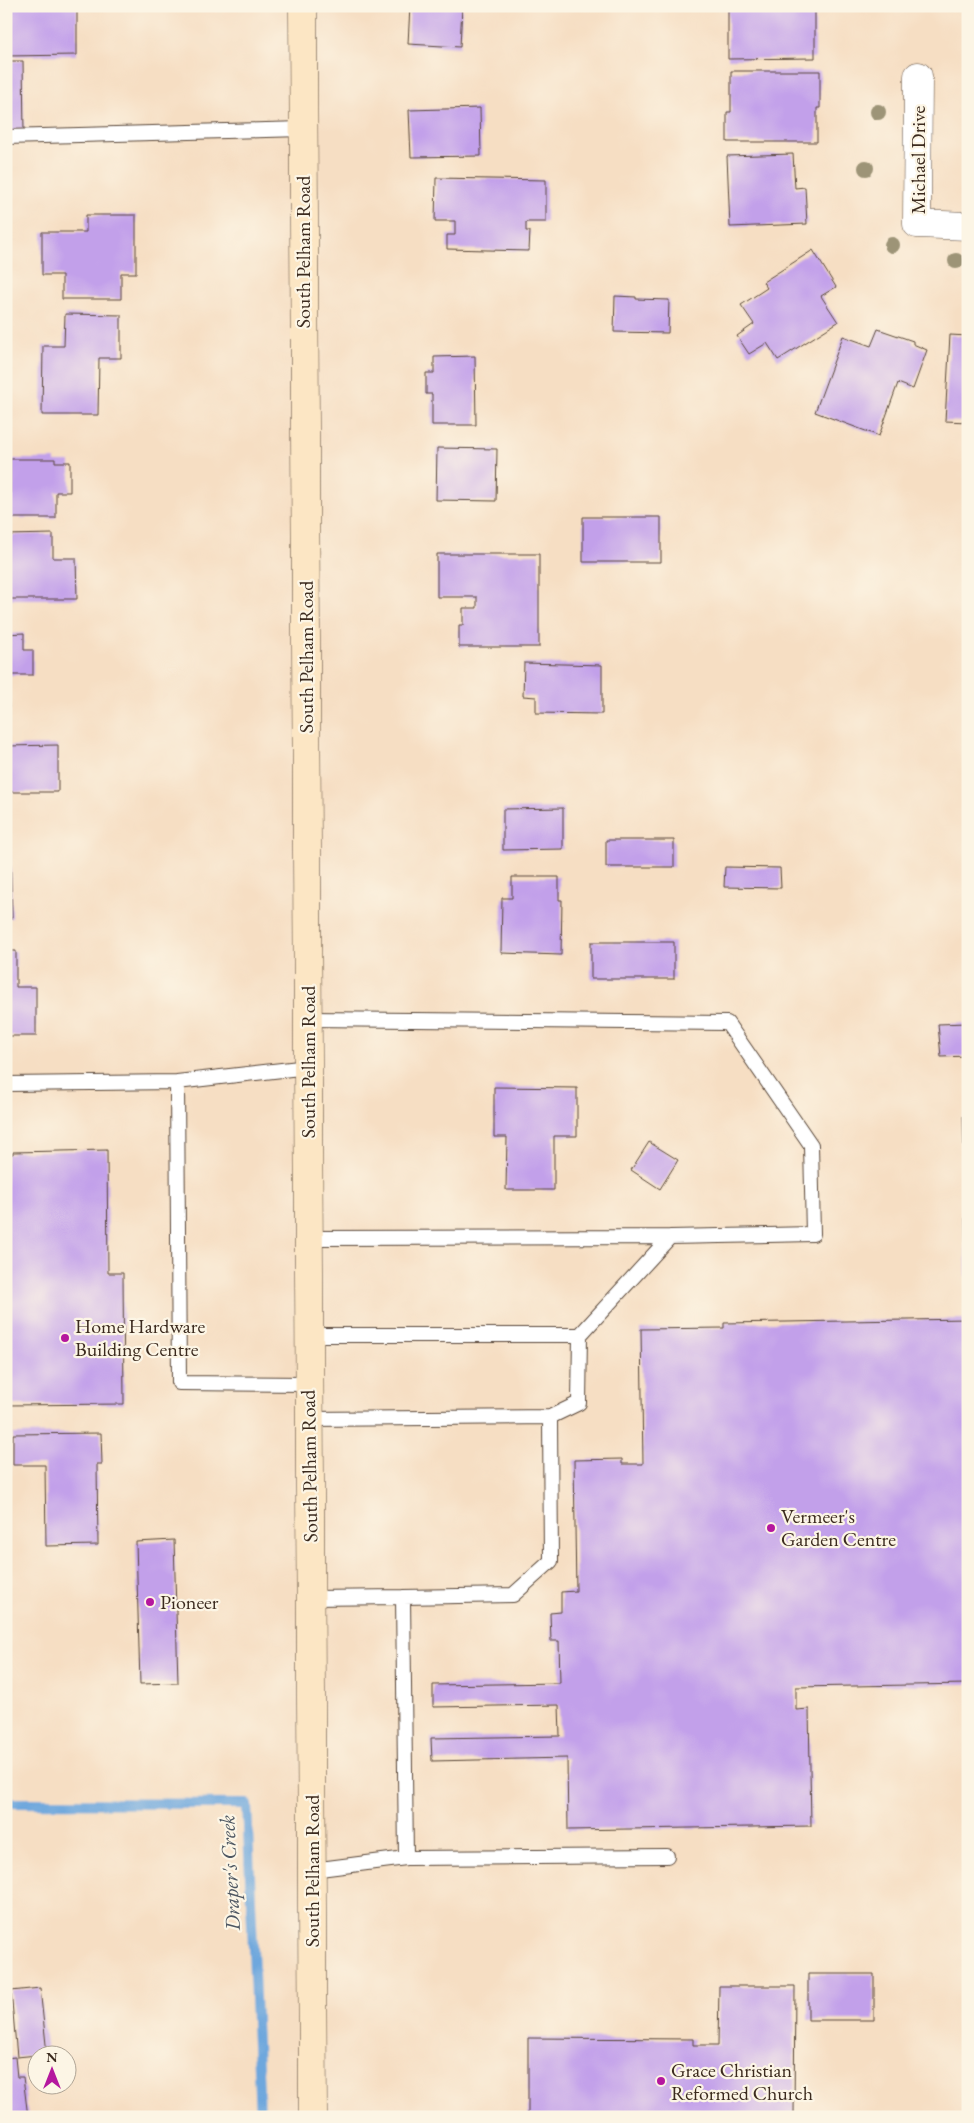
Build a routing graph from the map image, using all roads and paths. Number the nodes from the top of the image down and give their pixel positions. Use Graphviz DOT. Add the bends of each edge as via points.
graph roads {
  1 [pos="303,6"];
  2 [pos="918,76"];
  3 [pos="303,129"];
  4 [pos="6,137"];
  5 [pos="968,226"];
  6 [pos="308,1019"];
  7 [pos="308,1067"];
  8 [pos="177,1082"];
  9 [pos="6,1084"];
  10 [pos="670,1237"];
  11 [pos="308,1238"];
  12 [pos="308,1335"];
  13 [pos="580,1335"];
  14 [pos="308,1384"];
  15 [pos="550,1417"];
  16 [pos="308,1419"];
  17 [pos="403,1597"];
  18 [pos="310,1598"];
  19 [pos="666,1856"];
  20 [pos="406,1858"];
  21 [pos="312,1870"];
  22 [pos="313,2117"];
  1 -- 3 [label="main road, South Pelham Road"];
  2 -- 5 [label="street, Michael Drive" via="917,224"];
  3 -- 4 [label="lane"];
  3 -- 6 [label="main road, South Pelham Road"];
  6 -- 7 [label="main road, South Pelham Road"];
  6 -- 10 [label="lane" via="727,1023 811,1145 813,1234"];
  7 -- 8 [label="lane"];
  7 -- 11 [label="main road, South Pelham Road"];
  8 -- 9 [label="lane"];
  8 -- 14 [label="lane" via="179,1383"];
  10 -- 11 [label="lane"];
  10 -- 13 [label="lane"];
  11 -- 12 [label="main road, South Pelham Road"];
  12 -- 13 [label="lane"];
  12 -- 14 [label="main road, South Pelham Road"];
  13 -- 15 [label="lane" via="579,1403"];
  14 -- 16 [label="main road, South Pelham Road"];
  15 -- 16 [label="lane"];
  15 -- 17 [label="lane" via="551,1561 513,1595"];
  16 -- 18 [label="main road, South Pelham Road"];
  17 -- 18 [label="lane"];
  17 -- 20 [label="lane"];
  18 -- 21 [label="main road, South Pelham Road"];
  19 -- 20 [label="lane"];
  20 -- 21 [label="lane"];
  21 -- 22 [label="main road, South Pelham Road"];
}
